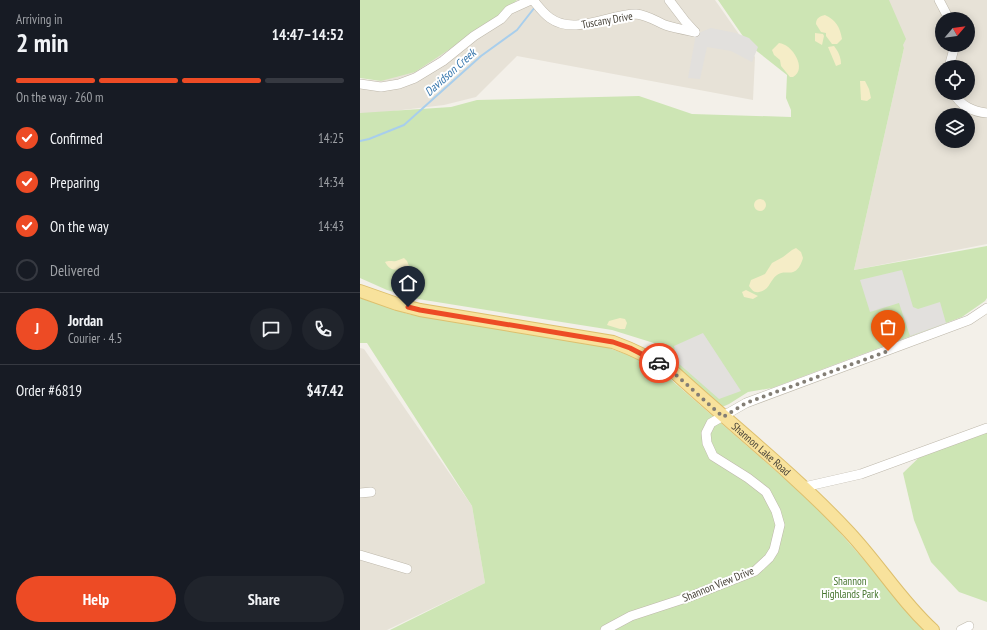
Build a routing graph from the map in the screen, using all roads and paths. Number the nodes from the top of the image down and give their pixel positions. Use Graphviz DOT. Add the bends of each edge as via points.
graph roads {
  1 [pos="532,0"];
  2 [pos="669,0"];
  3 [pos="939,0"];
  4 [pos="945,12"];
  5 [pos="360,84"];
  6 [pos="959,100"];
  7 [pos="987,113"];
  8 [pos="360,291"];
  9 [pos="987,308"];
  10 [pos="723,417"];
  11 [pos="987,428"];
  12 [pos="804,487"];
  13 [pos="371,492"];
  14 [pos="360,494"];
  15 [pos="360,555"];
  16 [pos="407,570"];
  17 [pos="608,629"];
  18 [pos="933,630"];
  1 -- 2 [label="street, Tuscany Drive" via="550,18 566,26 638,14 665,25 695,32"];
  1 -- 5 [label="street, Tuscany Drive" via="509,10 501,19 474,36 443,61 415,78 381,87"];
  3 -- 4 [label="street"];
  6 -- 7 [label="street" via="973,110"];
  8 -- 10 [label="main road, Shannon Lake Road" via="420,310 613,342 660,363"];
  9 -- 10 [label="street, Shannon View Drive" via="969,320 746,403"];
  10 -- 12 [label="main road, Shannon Lake Road"];
  10 -- 17 [label="street, Shannon View Drive" via="711,424 706,433 707,443 714,456 766,492 776,510 780,526 774,550 755,571 631,616"];
  11 -- 12 [label="street" via="861,474"];
  12 -- 18 [label="main road, Shannon Lake Road" via="847,530 910,608"];
  13 -- 14 [label="street"];
  15 -- 16 [label="street"];
}
